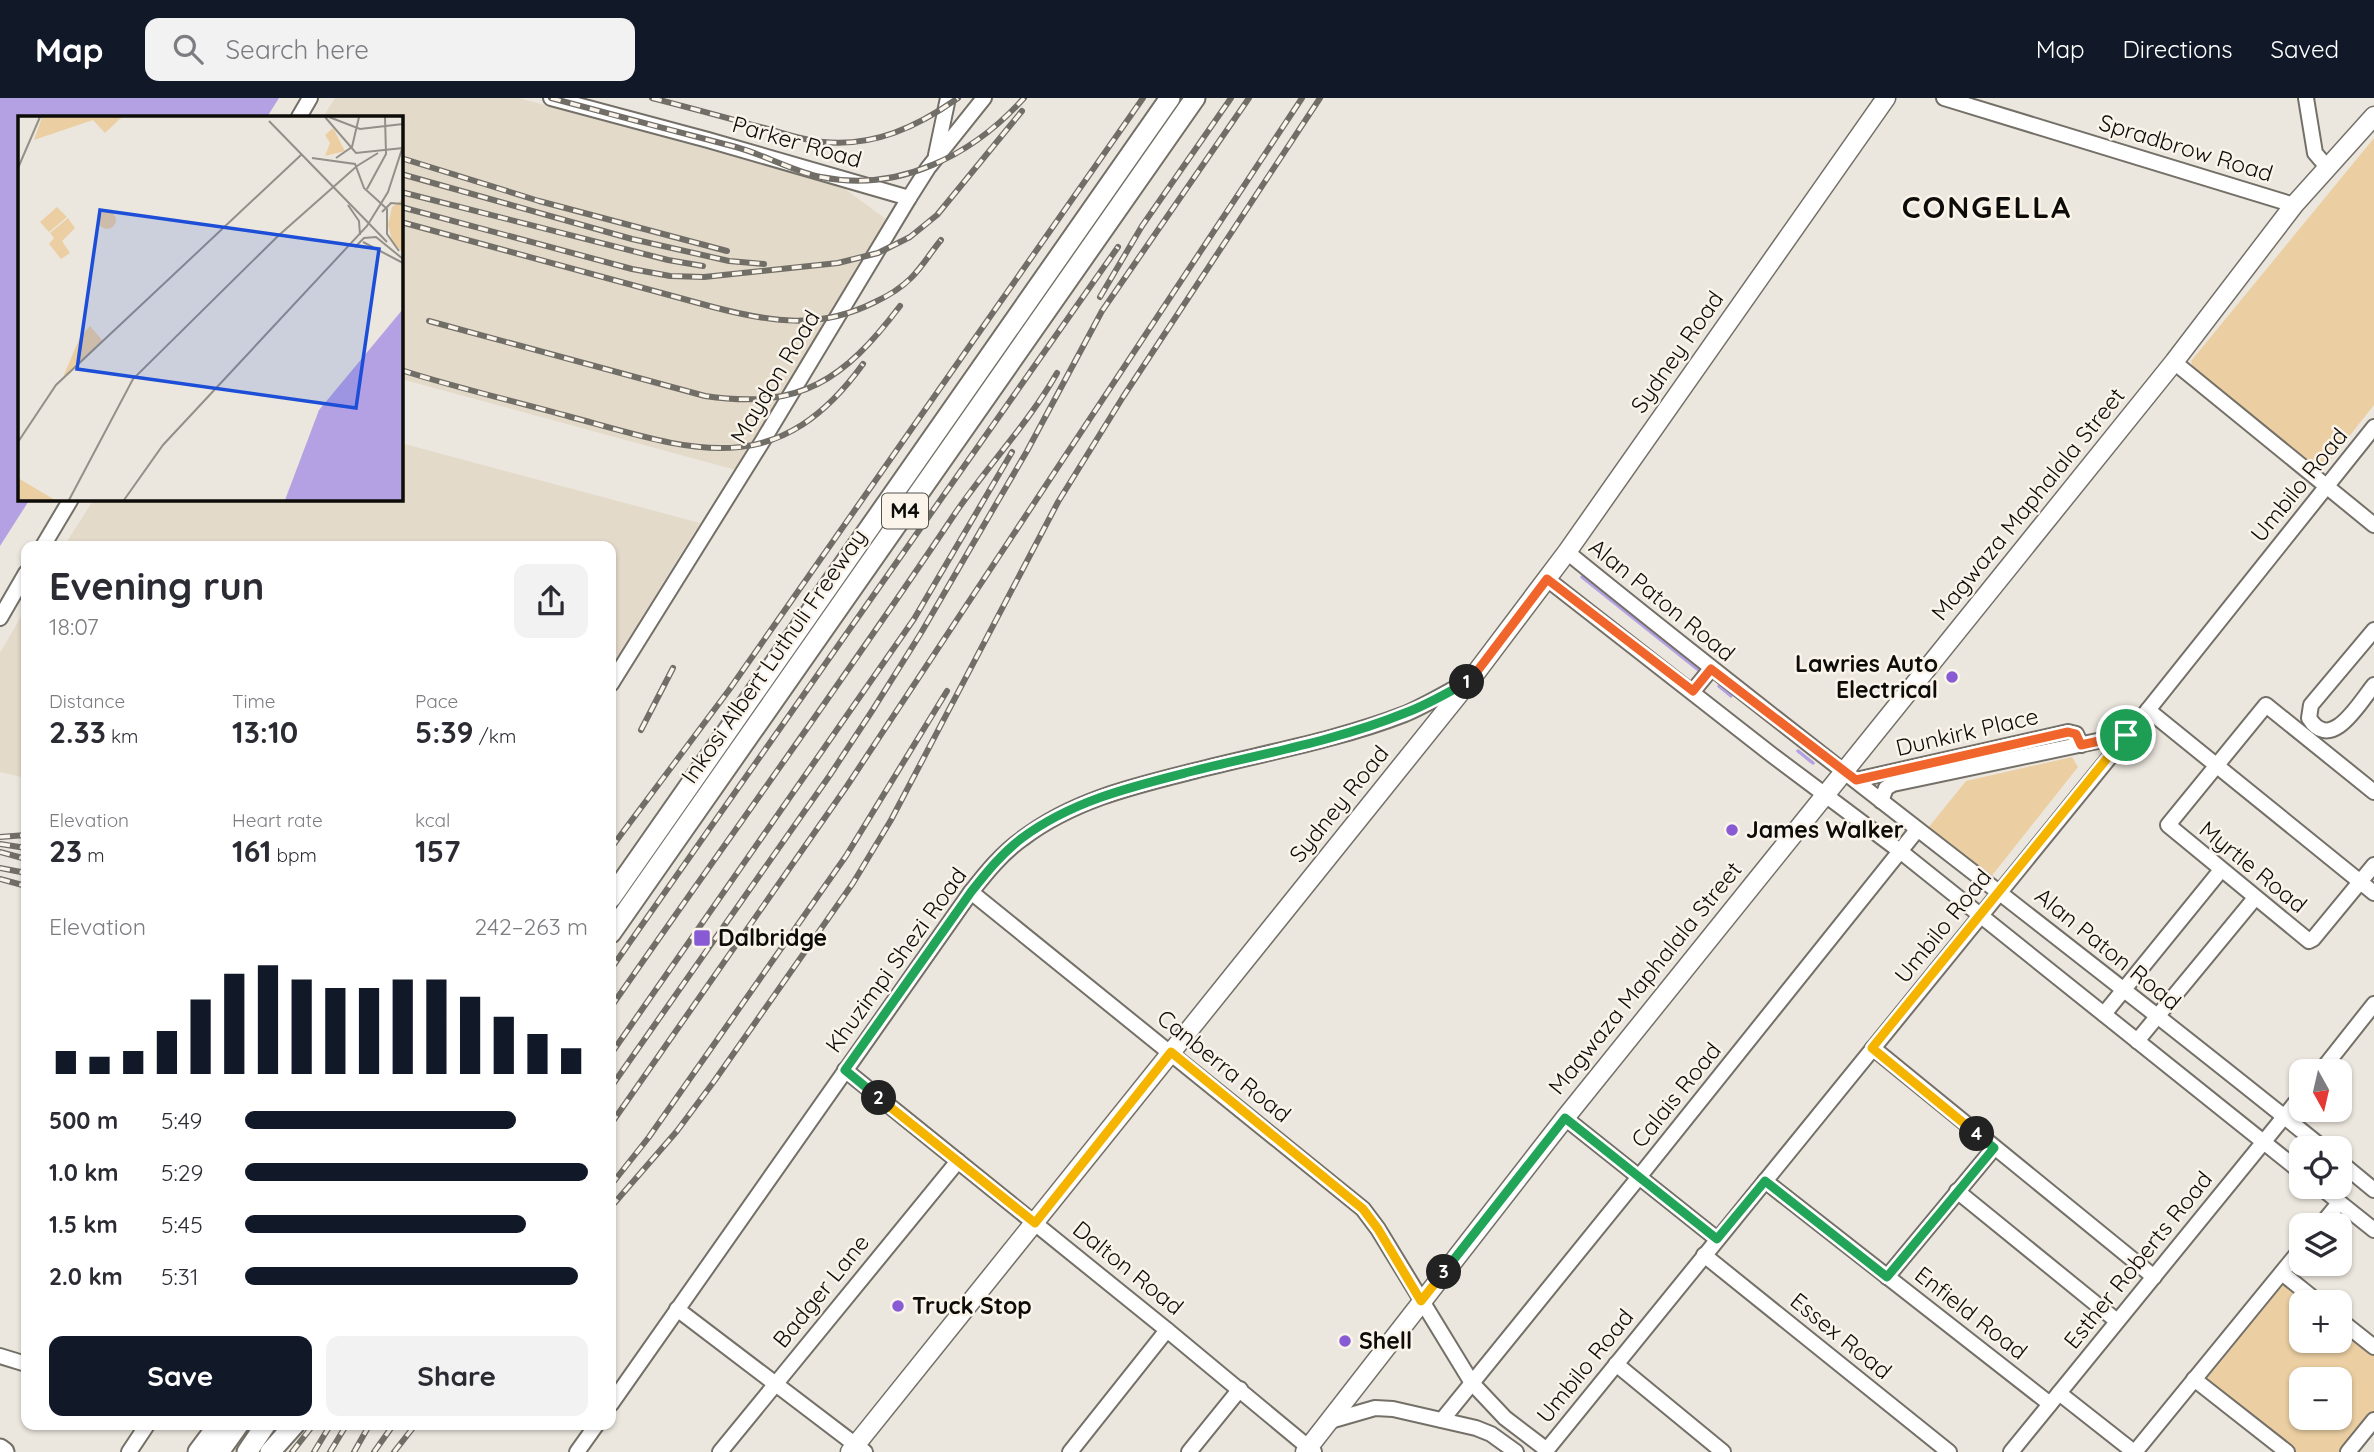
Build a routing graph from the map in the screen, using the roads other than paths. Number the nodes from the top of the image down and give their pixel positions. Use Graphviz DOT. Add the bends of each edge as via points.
graph roads {
  1 [pos="310,98"];
  2 [pos="551,98"];
  3 [pos="948,98"];
  4 [pos="984,98"];
  5 [pos="1170,98"];
  6 [pos="1195,98"];
  7 [pos="1886,98"];
  8 [pos="1944,98"];
  9 [pos="2306,98"];
  10 [pos="300,116"];
  11 [pos="2374,116"];
  12 [pos="935,159"];
  13 [pos="2327,167"];
  14 [pos="909,198"];
  15 [pos="2294,205"];
  16 [pos="2174,362"];
  17 [pos="2374,427"];
  18 [pos="2327,487"];
  19 [pos="70,500"];
  20 [pos="2374,525"];
  21 [pos="46,541"];
  22 [pos="1567,552"];
  23 [pos="1547,579"];
  24 [pos="21,582"];
  25 [pos="0,618"];
  26 [pos="2374,630"];
  27 [pos="1711,669"];
  28 [pos="616,676"];
  29 [pos="1472,678"];
  30 [pos="2374,685"];
  31 [pos="1693,691"];
  32 [pos="2148,710"];
  33 [pos="2126,735"];
  34 [pos="1971,762"];
  35 [pos="2216,765"];
  36 [pos="1849,776"];
  37 [pos="2374,792"];
  38 [pos="1824,795"];
  39 [pos="1881,801"];
  40 [pos="1917,830"];
  41 [pos="1900,850"];
  42 [pos="2374,865"];
  43 [pos="2221,870"];
  44 [pos="2360,882"];
  45 [pos="616,891"];
  46 [pos="2000,891"];
  47 [pos="971,892"];
  48 [pos="2374,893"];
  49 [pos="2255,898"];
  50 [pos="1980,916"];
  51 [pos="616,926"];
  52 [pos="2123,990"];
  53 [pos="2374,1004"];
  54 [pos="2104,1014"];
  55 [pos="2157,1017"];
  56 [pos="2137,1041"];
  57 [pos="1872,1048"];
  58 [pos="1171,1052"];
  59 [pos="2330,1059"];
  60 [pos="845,1070"];
  61 [pos="2289,1112"];
  62 [pos="2285,1117"];
  63 [pos="1565,1118"];
  64 [pos="2308,1136"];
  65 [pos="2264,1143"];
  66 [pos="1994,1148"];
  67 [pos="958,1161"];
  68 [pos="2289,1163"];
  69 [pos="2352,1172"];
  70 [pos="1639,1177"];
  71 [pos="1765,1181"];
  72 [pos="2374,1190"];
  73 [pos="1958,1191"];
  74 [pos="2334,1199"];
  75 [pos="2339,1203"];
  76 [pos="2331,1213"];
  77 [pos="1035,1223"];
  78 [pos="2374,1230"];
  79 [pos="1717,1239"];
  80 [pos="1704,1255"];
  81 [pos="2289,1264"];
  82 [pos="2282,1273"];
  83 [pos="1887,1277"];
  84 [pos="2154,1277"];
  85 [pos="2303,1290"];
  86 [pos="1421,1301"];
  87 [pos="677,1309"];
  88 [pos="2117,1321"];
  89 [pos="1167,1330"];
  90 [pos="2352,1330"];
  91 [pos="2374,1347"];
  92 [pos="0,1356"];
  93 [pos="21,1362"];
  94 [pos="1616,1364"];
  95 [pos="2194,1378"];
  96 [pos="776,1382"];
  97 [pos="1472,1383"];
  98 [pos="1240,1389"];
  99 [pos="616,1397"];
  100 [pos="2054,1398"];
  101 [pos="1442,1420"];
  102 [pos="2374,1420"];
  103 [pos="1330,1421"];
  104 [pos="144,1430"];
  105 [pos="146,1430"];
  106 [pos="214,1430"];
  107 [pos="235,1430"];
  108 [pos="262,1430"];
  109 [pos="290,1430"];
  110 [pos="593,1430"];
  111 [pos="857,1450"];
  112 [pos="1309,1451"];
  113 [pos="1546,1451"];
  114 [pos="129,1452"];
  115 [pos="139,1452"];
  116 [pos="198,1452"];
  117 [pos="219,1452"];
  118 [pos="247,1452"];
  119 [pos="270,1452"];
  120 [pos="577,1452"];
  121 [pos="720,1452"];
  122 [pos="1070,1452"];
  123 [pos="1189,1452"];
  124 [pos="1516,1452"];
  125 [pos="1723,1452"];
  126 [pos="1949,1452"];
  127 [pos="2011,1452"];
  128 [pos="2135,1452"];
  129 [pos="2287,1452"];
  130 [pos="2348,1452"];
  1 -- 10 [label="street"];
  2 -- 14 [label="street, Parker Road"];
  3 -- 12 [label="street"];
  4 -- 12 [label="street, Maydon Road"];
  5 -- 45 [label="highway, Inkosi Albert Luthuli Freeway / M4"];
  6 -- 51 [label="highway, Inkosi Albert Luthuli Freeway / M4"];
  7 -- 22 [label="main road, Sydney Road"];
  8 -- 15 [label="street, Spradbrow Road"];
  9 -- 13 [label="street" via="2315,153"];
  11 -- 13 [label="main road, Magwaza Maphalala Street"];
  12 -- 14 [label="street, Maydon Road"];
  13 -- 15 [label="main road, Magwaza Maphalala Street"];
  14 -- 28 [label="street, Maydon Road"];
  15 -- 16 [label="main road, Magwaza Maphalala Street"];
  16 -- 18 [label="street"];
  16 -- 36 [label="main road, Magwaza Maphalala Street"];
  17 -- 18 [label="street, Umbilo Road"];
  18 -- 20 [label="street"];
  18 -- 32 [label="street, Umbilo Road"];
  19 -- 21 [label="street"];
  22 -- 23 [label="main road, Sydney Road"];
  22 -- 27 [label="street, Alan Paton Road"];
  23 -- 29 [label="main road, Sydney Road"];
  23 -- 31 [label="street"];
  24 -- 25 [label="street"];
  26 -- 30 [label="street" via="2311,705 2312,723 2329,732 2338,728"];
  27 -- 31 [label="street"];
  27 -- 36 [label="street, Alan Paton Road"];
  29 -- 47 [label="street, Khuzimpi Shezi Road" via="1422,706 1362,729 1088,801 1021,839"];
  29 -- 58 [label="main road, Sydney Road"];
  31 -- 38 [label="street"];
  32 -- 33 [label="street, Umbilo Road"];
  32 -- 35 [label="street"];
  33 -- 34 [label="street, Dunkirk Place" via="2081,745 2071,732"];
  33 -- 46 [label="street, Umbilo Road"];
  34 -- 36 [label="street, Dunkirk Place"];
  34 -- 39 [label="street" via="1893,784"];
  35 -- 37 [label="street, Myrtle Road" via="2266,705"];
  35 -- 43 [label="street, Myrtle Road" via="2168,825"];
  35 -- 44 [label="street"];
  36 -- 38 [label="main road, Magwaza Maphalala Street"];
  36 -- 39 [label="street, Alan Paton Road"];
  38 -- 41 [label="street"];
  38 -- 63 [label="main road, Magwaza Maphalala Street"];
  39 -- 40 [label="street, Alan Paton Road"];
  40 -- 41 [label="street, Calais Road"];
  40 -- 46 [label="street, Alan Paton Road"];
  41 -- 50 [label="street"];
  41 -- 70 [label="street, Calais Road"];
  42 -- 44 [label="street, Myrtle Road"];
  43 -- 49 [label="street, Myrtle Road"];
  43 -- 52 [label="street"];
  44 -- 48 [label="street"];
  44 -- 49 [label="street, Myrtle Road" via="2311,941"];
  46 -- 50 [label="street, Umbilo Road"];
  46 -- 52 [label="street, Alan Paton Road"];
  47 -- 58 [label="street, Canberra Road"];
  47 -- 60 [label="street, Khuzimpi Shezi Road"];
  49 -- 55 [label="street"];
  50 -- 54 [label="street"];
  50 -- 57 [label="street, Umbilo Road"];
  52 -- 54 [label="street"];
  52 -- 55 [label="street, Alan Paton Road"];
  53 -- 59 [label="street"];
  54 -- 56 [label="street"];
  55 -- 56 [label="street"];
  55 -- 62 [label="street, Alan Paton Road"];
  56 -- 65 [label="street"];
  57 -- 66 [label="street"];
  57 -- 71 [label="street, Umbilo Road"];
  58 -- 77 [label="main road, Sydney Road"];
  58 -- 86 [label="street, Canberra Road" via="1363,1209"];
  60 -- 67 [label="street, Dalton Road"];
  60 -- 87 [label="street, Khuzimpi Shezi Road"];
  61 -- 62 [label="street, Esther Roberts Road"];
  62 -- 64 [label="street, Alan Paton Road"];
  62 -- 65 [label="street, Esther Roberts Road"];
  63 -- 70 [label="street"];
  63 -- 86 [label="main road, Magwaza Maphalala Street"];
  65 -- 68 [label="street"];
  65 -- 84 [label="street, Esther Roberts Road"];
  66 -- 73 [label="street"];
  66 -- 84 [label="street"];
  67 -- 77 [label="street, Dalton Road"];
  67 -- 96 [label="street, Badger Lane"];
  69 -- 72 [label="street"];
  70 -- 79 [label="street"];
  70 -- 97 [label="street, Calais Road"];
  71 -- 79 [label="street, Umbilo Road"];
  71 -- 83 [label="street, Enfield Road"];
  73 -- 83 [label="street"];
  73 -- 88 [label="street"];
  74 -- 75 [label="street"];
  75 -- 76 [label="street"];
  75 -- 78 [label="street"];
  77 -- 89 [label="street, Dalton Road"];
  77 -- 111 [label="main road, Sydney Road"];
  79 -- 80 [label="street, Umbilo Road"];
  80 -- 94 [label="street, Umbilo Road"];
  80 -- 126 [label="street, Essex Road"];
  81 -- 82 [label="street"];
  82 -- 85 [label="street"];
  82 -- 95 [label="street"];
  83 -- 100 [label="street, Enfield Road"];
  84 -- 88 [label="street, Esther Roberts Road"];
  86 -- 97 [label="street, Canberra Road"];
  86 -- 103 [label="main road, Magwaza Maphalala Street"];
  87 -- 96 [label="street"];
  87 -- 99 [label="street, Khuzimpi Shezi Road"];
  88 -- 100 [label="street, Esther Roberts Road"];
  89 -- 98 [label="street, Dalton Road"];
  89 -- 122 [label="street"];
  90 -- 91 [label="street"];
  92 -- 93 [label="street"];
  94 -- 113 [label="street, Umbilo Road"];
  94 -- 125 [label="street"];
  95 -- 128 [label="street"];
  95 -- 129 [label="street"];
  96 -- 111 [label="street"];
  96 -- 121 [label="street, Badger Lane"];
  97 -- 101 [label="street, Calais Road"];
  97 -- 113 [label="street, Canberra Road"];
  98 -- 112 [label="street, Dalton Road"];
  98 -- 123 [label="street"];
  100 -- 127 [label="street, Esther Roberts Road"];
  100 -- 128 [label="street, Enfield Road"];
  101 -- 103 [label="street" via="1375,1408"];
  101 -- 124 [label="street" via="1491,1434"];
  102 -- 130 [label="street"];
  103 -- 112 [label="main road, Magwaza Maphalala Street"];
  104 -- 114 [label="street"];
  105 -- 115 [label="street"];
  106 -- 116 [label="highway"];
  107 -- 117 [label="highway"];
  108 -- 118 [label="highway"];
  109 -- 119 [label="highway"];
  110 -- 120 [label="street"];
}
